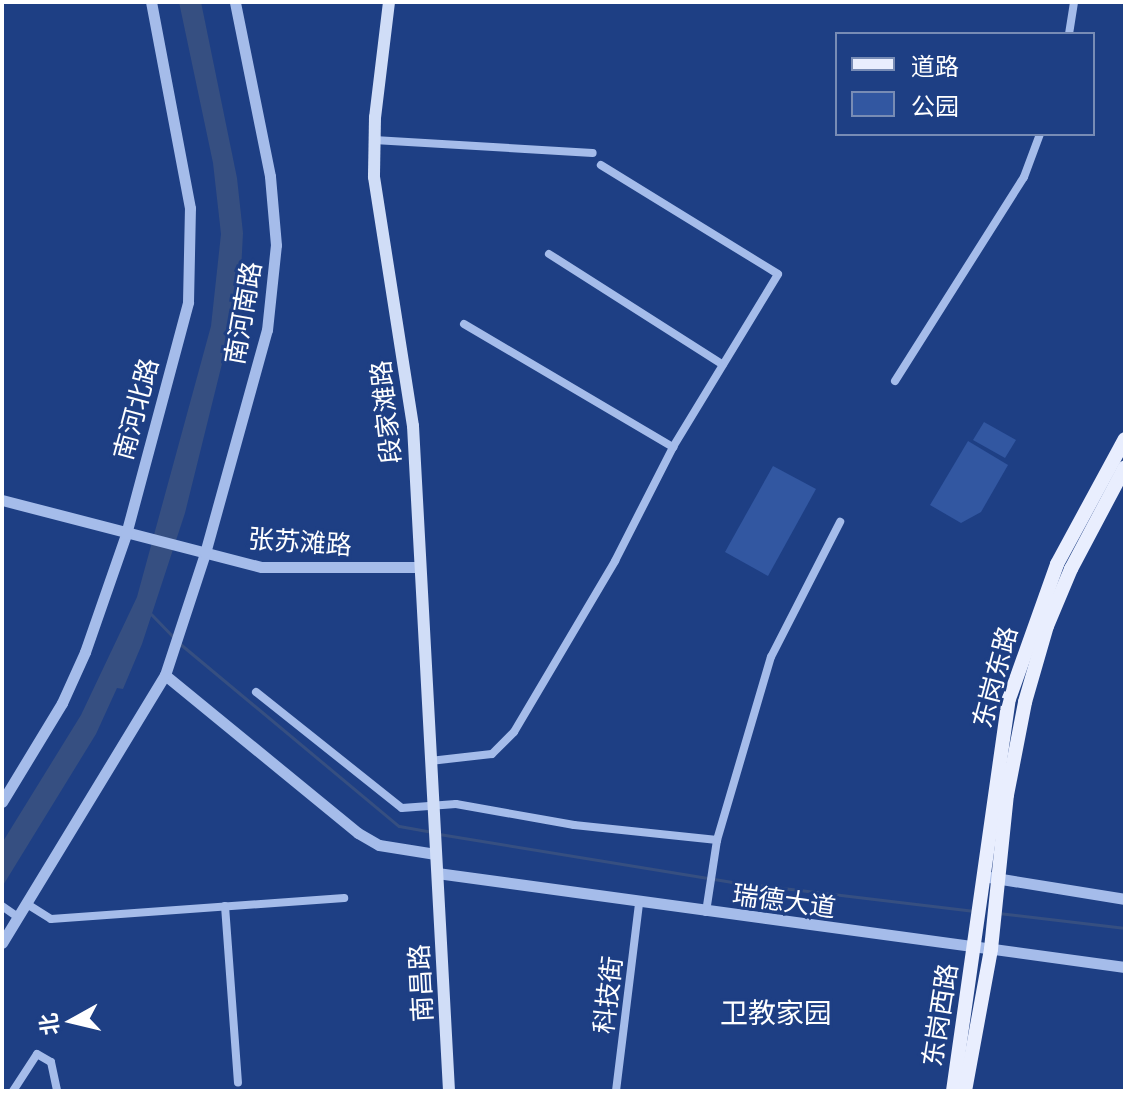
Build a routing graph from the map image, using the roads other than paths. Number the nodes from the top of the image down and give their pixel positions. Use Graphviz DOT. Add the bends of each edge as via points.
graph roads {
  1 [pos="151,2"];
  2 [pos="235,2"];
  3 [pos="389,2"];
  4 [pos="1074,2"];
  5 [pos="1069,32"];
  6 [pos="1039,136"];
  7 [pos="374,140"];
  8 [pos="593,153"];
  9 [pos="601,165"];
  10 [pos="549,254"];
  11 [pos="464,324"];
  12 [pos="723,365"];
  13 [pos="895,381"];
  14 [pos="1125,439"];
  15 [pos="673,447"];
  16 [pos="1125,467"];
  17 [pos="2,500"];
  18 [pos="840,522"];
  19 [pos="126,534"];
  20 [pos="205,553"];
  21 [pos="418,567"];
  22 [pos="165,675"];
  23 [pos="256,692"];
  24 [pos="430,761"];
  25 [pos="2,802"];
  26 [pos="433,804"];
  27 [pos="717,840"];
  28 [pos="435,849"];
  29 [pos="437,873"];
  30 [pos="982,882"];
  31 [pos="999,888"];
  32 [pos="344,898"];
  33 [pos="1125,899"];
  34 [pos="639,903"];
  35 [pos="27,904"];
  36 [pos="2,906"];
  37 [pos="225,906"];
  38 [pos="706,912"];
  39 [pos="18,917"];
  40 [pos="2,943"];
  41 [pos="975,946"];
  42 [pos="991,949"];
  43 [pos="1125,967"];
  44 [pos="238,1083"];
  45 [pos="13,1091"];
  46 [pos="57,1091"];
  47 [pos="449,1091"];
  48 [pos="616,1091"];
  49 [pos="953,1091"];
  50 [pos="965,1091"];
  1 -- 19 [label="street, 南河北路" via="190,208 193,257 188,302"];
  2 -- 20 [label="street, 南河南路" via="270,176 275,280 267,330"];
  3 -- 7 [label="main road, 段家滩路"];
  4 -- 5 [label="street"];
  6 -- 13 [label="street" via="1024,177"];
  7 -- 8 [label="street"];
  7 -- 21 [label="main road, 段家滩路" via="374,177 413,426"];
  9 -- 12 [label="street" via="778,274"];
  10 -- 12 [label="street"];
  11 -- 15 [label="street"];
  12 -- 15 [label="street"];
  14 -- 30 [label="main road, 东岗东路" via="1057,564 1009,699"];
  15 -- 24 [label="street" via="615,561 514,732 492,754"];
  16 -- 31 [label="main road, 东岗东路" via="1089,531 1047,626 1007,795"];
  17 -- 19 [label="street"];
  18 -- 27 [label="street" via="771,657"];
  19 -- 20 [label="street, 张苏滩路"];
  19 -- 25 [label="street, 南河北路" via="62,703"];
  20 -- 21 [label="street, 张苏滩路" via="301,570"];
  20 -- 22 [label="street, 南河南路"];
  21 -- 24 [label="main road, 段家滩路"];
  22 -- 28 [label="street" via="358,833 379,845"];
  22 -- 35 [label="street"];
  23 -- 26 [label="street" via="402,808"];
  24 -- 26 [label="main road, 段家滩路"];
  26 -- 27 [label="street"];
  26 -- 28 [label="main road, 段家滩路"];
  27 -- 38 [label="street"];
  28 -- 29 [label="main road, 南昌路"];
  29 -- 34 [label="street, 瑞德大道"];
  29 -- 47 [label="main road, 南昌路"];
  30 -- 31 [label="street"];
  30 -- 41 [label="main road, 东岗东路"];
  31 -- 33 [label="street"];
  31 -- 42 [label="main road, 东岗东路"];
  32 -- 37 [label="street"];
  34 -- 38 [label="street, 瑞德大道"];
  34 -- 48 [label="street, 科技街"];
  35 -- 37 [label="street" via="51,919"];
  35 -- 39 [label="street"];
  36 -- 39 [label="street"];
  37 -- 44 [label="street"];
  38 -- 41 [label="street, 瑞德大道"];
  39 -- 40 [label="street"];
  41 -- 42 [label="street, 瑞德大道"];
  41 -- 49 [label="main road, 东岗西路"];
  42 -- 43 [label="street, 瑞德大道"];
  42 -- 50 [label="main road, 东岗西路"];
  45 -- 46 [label="street" via="37,1054 51,1062"];
}
